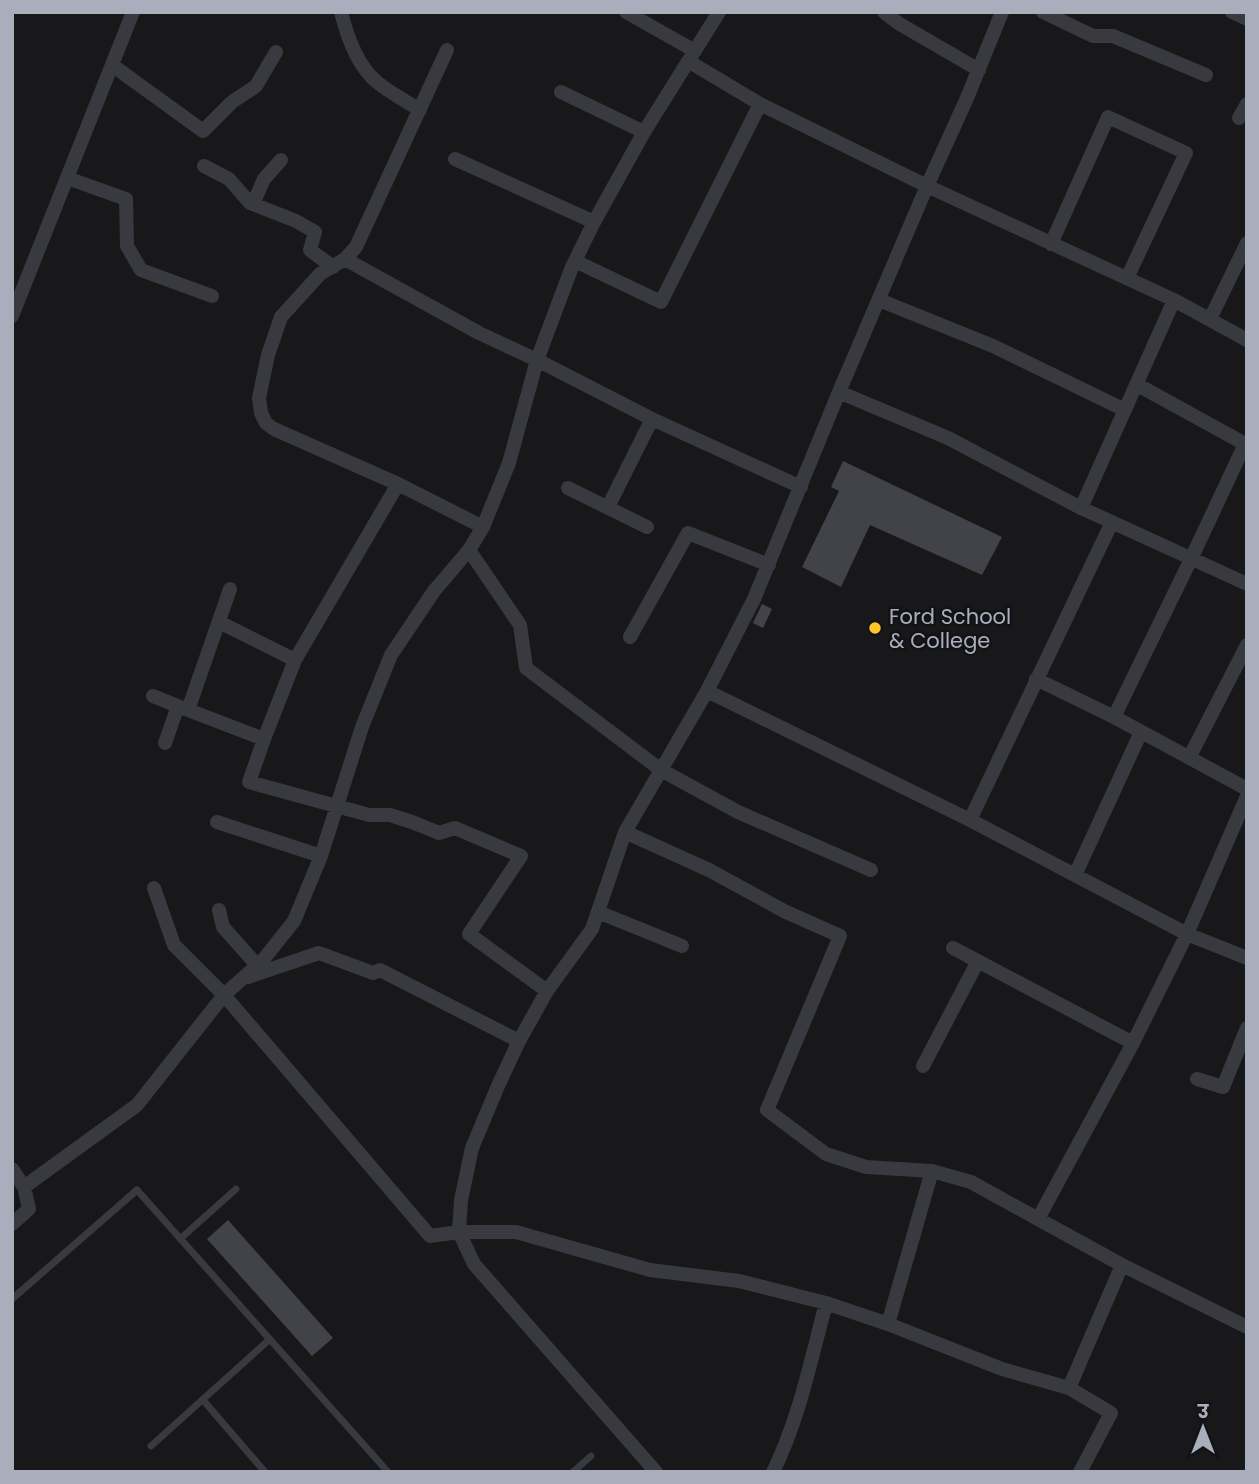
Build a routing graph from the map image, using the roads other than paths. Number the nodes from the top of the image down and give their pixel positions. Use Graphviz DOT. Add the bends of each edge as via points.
graph roads {
  1 [pos="133,12"];
  2 [pos="341,12"];
  3 [pos="626,12"];
  4 [pos="719,12"];
  5 [pos="884,12"];
  6 [pos="1002,12"];
  7 [pos="1043,12"];
  8 [pos="1232,12"];
  9 [pos="1247,19"];
  10 [pos="447,50"];
  11 [pos="276,52"];
  12 [pos="691,56"];
  13 [pos="112,65"];
  14 [pos="979,70"];
  15 [pos="1206,75"];
  16 [pos="561,92"];
  17 [pos="760,104"];
  18 [pos="1247,104"];
  19 [pos="420,110"];
  20 [pos="1240,118"];
  21 [pos="644,132"];
  22 [pos="455,159"];
  23 [pos="281,160"];
  24 [pos="204,166"];
  25 [pos="67,178"];
  26 [pos="927,186"];
  27 [pos="253,204"];
  28 [pos="594,222"];
  29 [pos="1247,243"];
  30 [pos="1051,244"];
  31 [pos="575,261"];
  32 [pos="339,263"];
  33 [pos="1127,278"];
  34 [pos="212,296"];
  35 [pos="878,300"];
  36 [pos="1174,300"];
  37 [pos="12,316"];
  38 [pos="1210,319"];
  39 [pos="1247,340"];
  40 [pos="537,360"];
  41 [pos="1136,384"];
  42 [pos="839,392"];
  43 [pos="1125,410"];
  44 [pos="652,419"];
  45 [pos="1246,444"];
  46 [pos="398,484"];
  47 [pos="801,486"];
  48 [pos="568,488"];
  49 [pos="608,507"];
  50 [pos="1081,508"];
  51 [pos="1112,522"];
  52 [pos="483,527"];
  53 [pos="648,527"];
  54 [pos="469,550"];
  55 [pos="1191,559"];
  56 [pos="769,565"];
  57 [pos="1247,584"];
  58 [pos="230,589"];
  59 [pos="219,622"];
  60 [pos="630,637"];
  61 [pos="1247,645"];
  62 [pos="295,660"];
  63 [pos="1036,679"];
  64 [pos="707,691"];
  65 [pos="153,696"];
  66 [pos="183,708"];
  67 [pos="1114,717"];
  68 [pos="1141,732"];
  69 [pos="264,739"];
  70 [pos="165,743"];
  71 [pos="1189,758"];
  72 [pos="662,770"];
  73 [pos="1247,789"];
  74 [pos="1247,796"];
  75 [pos="336,806"];
  76 [pos="970,820"];
  77 [pos="218,822"];
  78 [pos="625,832"];
  79 [pos="321,856"];
  80 [pos="871,870"];
  81 [pos="1075,875"];
  82 [pos="154,888"];
  83 [pos="219,910"];
  84 [pos="598,912"];
  85 [pos="1187,934"];
  86 [pos="682,946"];
  87 [pos="953,948"];
  88 [pos="1247,958"];
  89 [pos="978,961"];
  90 [pos="257,965"];
  91 [pos="242,979"];
  92 [pos="547,991"];
  93 [pos="224,995"];
  94 [pos="1247,1028"];
  95 [pos="519,1041"];
  96 [pos="1133,1043"];
  97 [pos="923,1066"];
  98 [pos="1197,1079"];
  99 [pos="12,1169"];
  100 [pos="932,1171"];
  101 [pos="24,1187"];
  102 [pos="236,1189"];
  103 [pos="1038,1219"];
  104 [pos="12,1224"];
  105 [pos="459,1232"];
  106 [pos="180,1239"];
  107 [pos="1122,1265"];
  108 [pos="12,1299"];
  109 [pos="826,1303"];
  110 [pos="888,1324"];
  111 [pos="1247,1327"];
  112 [pos="270,1339"];
  113 [pos="1069,1388"];
  114 [pos="203,1400"];
  115 [pos="151,1446"];
  116 [pos="591,1456"];
  117 [pos="265,1472"];
  118 [pos="388,1472"];
  119 [pos="573,1472"];
  120 [pos="656,1472"];
  121 [pos="774,1472"];
  122 [pos="1080,1472"];
  1 -- 13 [label="street"];
  2 -- 19 [label="street" via="364,69"];
  3 -- 12 [label="street"];
  4 -- 12 [label="street"];
  5 -- 14 [label="street"];
  6 -- 14 [label="street"];
  7 -- 15 [label="street" via="1093,36 1112,36"];
  8 -- 9 [label="street"];
  10 -- 19 [label="street"];
  11 -- 13 [label="street" via="256,86 203,131"];
  12 -- 17 [label="street"];
  12 -- 21 [label="street"];
  13 -- 25 [label="street"];
  14 -- 26 [label="street"];
  16 -- 21 [label="street"];
  17 -- 26 [label="street"];
  17 -- 31 [label="street" via="661,302"];
  18 -- 20 [label="street"];
  19 -- 32 [label="street" via="364,232"];
  21 -- 28 [label="street"];
  22 -- 28 [label="street"];
  23 -- 27 [label="street" via="264,179"];
  24 -- 27 [label="street" via="229,179"];
  25 -- 34 [label="street" via="126,199 127,246 141,270"];
  25 -- 37 [label="street"];
  26 -- 30 [label="street"];
  26 -- 35 [label="street"];
  27 -- 32 [label="street" via="316,232 310,250"];
  28 -- 31 [label="street"];
  29 -- 38 [label="street"];
  30 -- 33 [label="street"];
  30 -- 33 [label="street" via="1108,117 1186,153"];
  31 -- 40 [label="street"];
  32 -- 40 [label="street"];
  32 -- 46 [label="street" via="320,274 281,317 259,398 261,413 274,429"];
  33 -- 36 [label="street"];
  35 -- 42 [label="street"];
  35 -- 43 [label="street" via="993,346"];
  36 -- 38 [label="street"];
  36 -- 41 [label="street"];
  38 -- 39 [label="street"];
  40 -- 44 [label="street"];
  40 -- 52 [label="street" via="509,463"];
  41 -- 43 [label="street"];
  41 -- 45 [label="street"];
  42 -- 47 [label="street"];
  42 -- 50 [label="street" via="948,438"];
  43 -- 50 [label="street"];
  44 -- 47 [label="street"];
  44 -- 49 [label="street"];
  45 -- 55 [label="street"];
  46 -- 52 [label="street"];
  46 -- 62 [label="street"];
  47 -- 56 [label="street"];
  48 -- 49 [label="street"];
  49 -- 53 [label="street"];
  50 -- 51 [label="street"];
  51 -- 55 [label="street"];
  51 -- 63 [label="street"];
  52 -- 54 [label="street"];
  54 -- 72 [label="street" via="520,625 526,668"];
  54 -- 75 [label="street" via="434,591 391,655"];
  55 -- 57 [label="street"];
  55 -- 67 [label="street"];
  56 -- 60 [label="street" via="688,533"];
  56 -- 64 [label="street"];
  58 -- 59 [label="street"];
  59 -- 62 [label="street"];
  59 -- 66 [label="street"];
  61 -- 71 [label="street"];
  62 -- 69 [label="street"];
  63 -- 67 [label="street"];
  63 -- 76 [label="street"];
  64 -- 72 [label="street"];
  64 -- 76 [label="street"];
  65 -- 66 [label="street"];
  66 -- 69 [label="street"];
  66 -- 70 [label="street"];
  67 -- 68 [label="street"];
  68 -- 71 [label="street"];
  68 -- 81 [label="street"];
  69 -- 75 [label="street" via="249,782"];
  71 -- 73 [label="street"];
  72 -- 78 [label="street"];
  72 -- 80 [label="street" via="738,812"];
  74 -- 85 [label="street"];
  75 -- 79 [label="street"];
  75 -- 92 [label="street" via="390,815 439,833 455,828 521,856 469,934"];
  76 -- 81 [label="street"];
  77 -- 79 [label="street"];
  78 -- 84 [label="street"];
  78 -- 100 [label="street" via="840,936 768,1110 825,1154 866,1167"];
  79 -- 90 [label="street" via="294,921"];
  81 -- 85 [label="street"];
  82 -- 93 [label="street" via="174,945"];
  83 -- 90 [label="street" via="223,927"];
  84 -- 86 [label="street"];
  84 -- 92 [label="street" via="592,929"];
  85 -- 88 [label="street"];
  85 -- 96 [label="street"];
  87 -- 89 [label="street"];
  89 -- 96 [label="street"];
  89 -- 97 [label="street"];
  90 -- 91 [label="street"];
  91 -- 93 [label="street"];
  91 -- 95 [label="street" via="319,953 373,973 380,970"];
  92 -- 95 [label="street"];
  93 -- 101 [label="street" via="137,1105"];
  93 -- 105 [label="street" via="430,1236"];
  94 -- 98 [label="street" via="1223,1087"];
  95 -- 105 [label="street" via="472,1148"];
  96 -- 103 [label="street"];
  99 -- 101 [label="street"];
  100 -- 103 [label="street" via="971,1182"];
  100 -- 110 [label="street"];
  101 -- 104 [label="street" via="29,1209"];
  102 -- 106 [label="lane"];
  103 -- 107 [label="street"];
  105 -- 109 [label="street" via="516,1232 650,1270 739,1281"];
  105 -- 120 [label="street" via="474,1265"];
  106 -- 108 [label="lane" via="136,1190"];
  106 -- 112 [label="lane"];
  107 -- 111 [label="street"];
  107 -- 113 [label="street"];
  109 -- 110 [label="street"];
  109 -- 121 [label="street" via="803,1394"];
  110 -- 113 [label="street" via="1002,1369"];
  112 -- 114 [label="lane"];
  112 -- 118 [label="lane"];
  113 -- 122 [label="street" via="1111,1413"];
  114 -- 115 [label="lane"];
  114 -- 117 [label="lane"];
  116 -- 119 [label="lane"];
}
